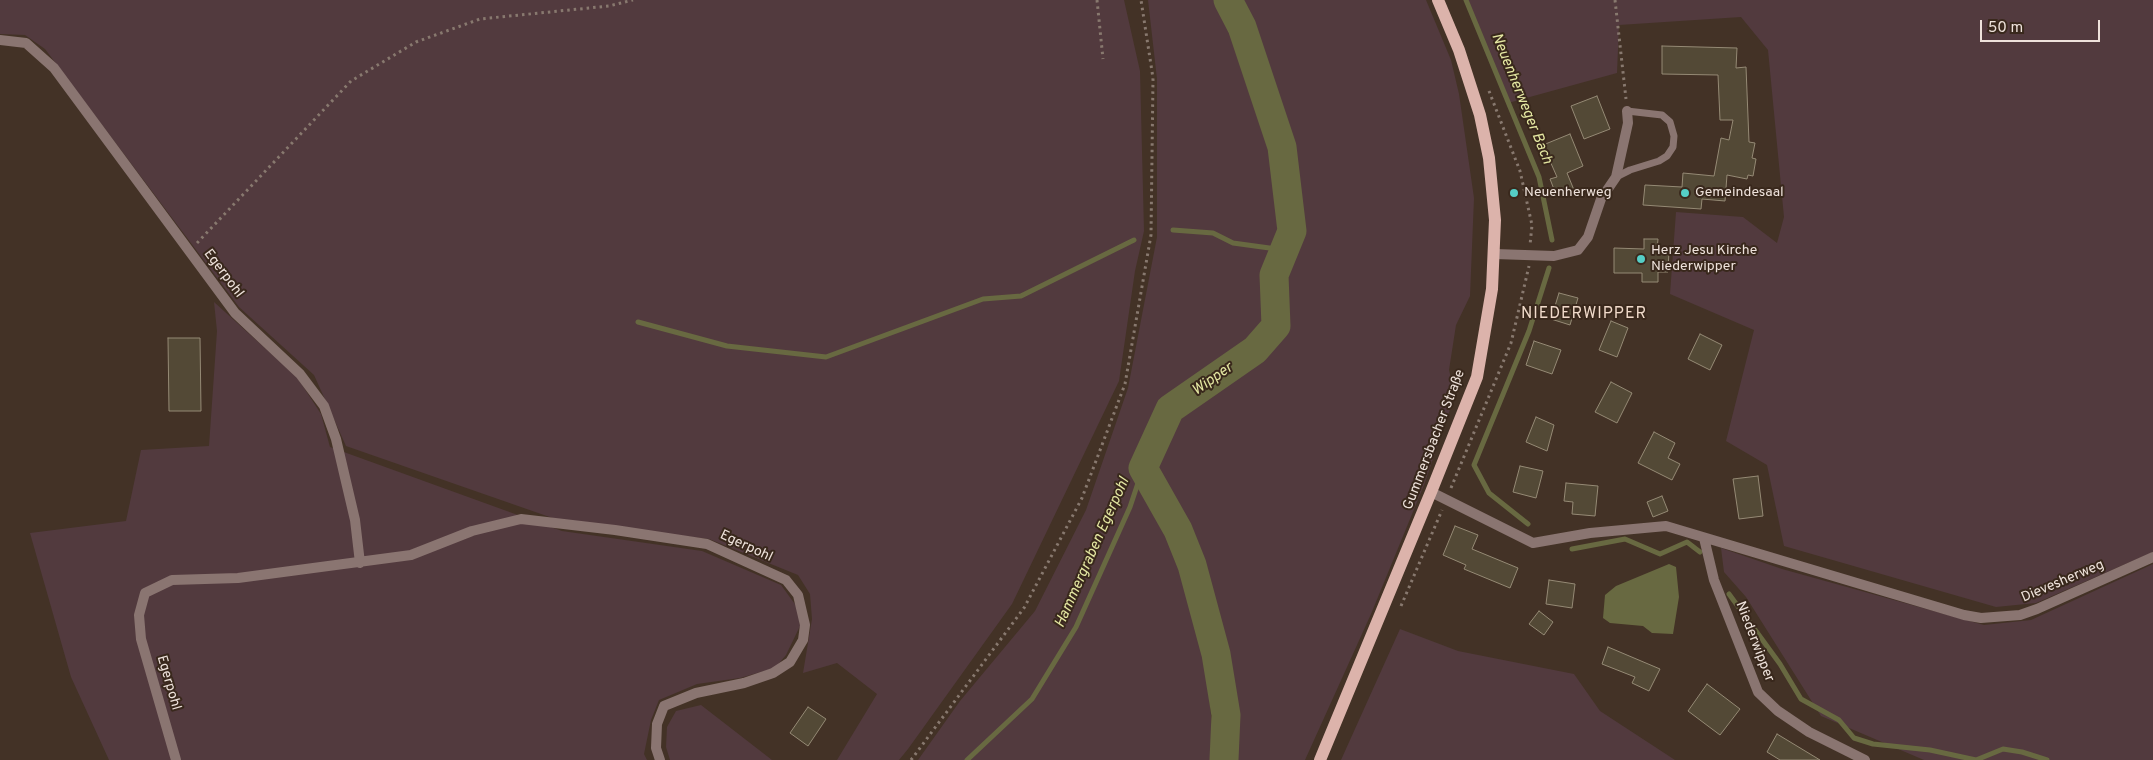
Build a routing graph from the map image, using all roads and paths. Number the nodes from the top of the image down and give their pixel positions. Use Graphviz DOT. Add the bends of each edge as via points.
graph roads {
  1 [pos="633,0"];
  2 [pos="1097,0"];
  3 [pos="1141,0"];
  4 [pos="1438,0"];
  5 [pos="1615,0"];
  6 [pos="0,40"];
  7 [pos="1103,59"];
  8 [pos="1627,111"];
  9 [pos="1616,177"];
  10 [pos="188,252"];
  11 [pos="1495,254"];
  12 [pos="1432,492"];
  13 [pos="1704,538"];
  14 [pos="2153,557"];
  15 [pos="360,563"];
  16 [pos="176,760"];
  17 [pos="660,760"];
  18 [pos="911,760"];
  19 [pos="1320,760"];
  20 [pos="1865,760"];
  1 -- 10 [label="path" via="609,6 480,19 416,42 351,81"];
  2 -- 7 [label="path"];
  3 -- 18 [label="path" via="1153,78 1151,235 1125,384 1082,498 1024,608"];
  4 -- 11 [label="main road, Gummersbacher Straße" via="1459,50 1485,139 1494,188"];
  5 -- 8 [label="path"];
  6 -- 10 [label="street, Egerpohl" via="26,43 54,68"];
  8 -- 9 [label="street" via="1628,123"];
  8 -- 9 [label="lane" via="1662,115 1670,122 1674,147 1659,161"];
  9 -- 11 [label="street" via="1601,199 1588,237 1578,250 1554,256"];
  10 -- 15 [label="street, Egerpohl" via="235,313 300,374 324,406 336,439"];
  11 -- 12 [label="main road, Gummersbacher Straße" via="1477,377"];
  12 -- 13 [label="street" via="1533,543 1590,533 1666,526"];
  12 -- 19 [label="main road, Gummersbacher Straße"];
  13 -- 14 [label="street, Dievesherweg" via="1964,616 1981,618 2020,615 2037,609"];
  13 -- 20 [label="street, Niederwipper" via="1714,580 1758,692 1778,711 1809,732"];
  15 -- 16 [label="street, Egerpohl" via="238,578 172,580 145,593 140,615 141,639"];
  15 -- 17 [label="street, Egerpohl" via="411,555 472,531 521,519 708,544 786,580 798,595 802,608 803,640 798,652 790,662 773,673 696,693 664,706 657,724 656,748"];
}
